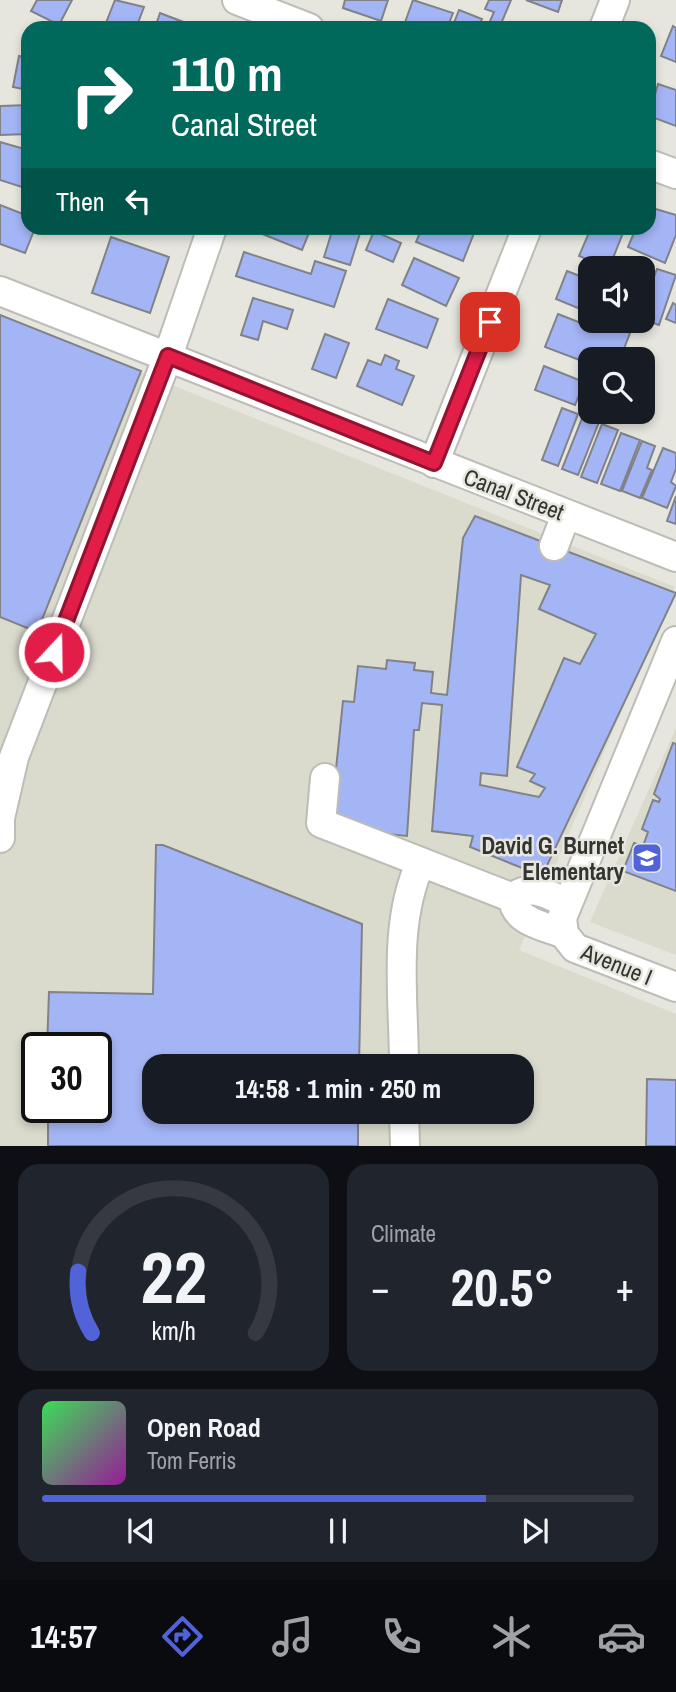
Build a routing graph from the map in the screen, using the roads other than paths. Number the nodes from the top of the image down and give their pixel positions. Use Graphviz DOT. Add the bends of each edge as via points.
graph roads {
  1 [pos="237,0"];
  2 [pos="615,0"];
  3 [pos="296,19"];
  4 [pos="607,21"];
  5 [pos="656,167"];
  6 [pos="676,174"];
  7 [pos="210,235"];
  8 [pos="524,235"];
  9 [pos="0,291"];
  10 [pos="168,356"];
  11 [pos="434,463"];
  12 [pos="566,515"];
  13 [pos="554,546"];
  14 [pos="676,557"];
  15 [pos="676,641"];
  16 [pos="7,754"];
  17 [pos="325,778"];
  18 [pos="0,838"];
  19 [pos="421,862"];
  20 [pos="513,898"];
  21 [pos="566,903"];
  22 [pos="564,934"];
  23 [pos="676,987"];
  24 [pos="404,1054"];
  25 [pos="404,1124"];
  26 [pos="405,1146"];
  1 -- 3 [label="street"];
  2 -- 4 [label="street"];
  5 -- 6 [label="street"];
  7 -- 10 [label="street"];
  8 -- 11 [label="street"];
  9 -- 10 [label="street, Canal Street"];
  10 -- 11 [label="street, Canal Street"];
  10 -- 16 [label="street"];
  11 -- 12 [label="street, Canal Street"];
  12 -- 13 [label="street"];
  12 -- 14 [label="street, Canal Street"];
  15 -- 21 [label="street"];
  16 -- 18 [label="street"];
  17 -- 19 [label="street" via="321,823"];
  19 -- 20 [label="street"];
  19 -- 24 [label="street" via="410,886 403,931"];
  20 -- 21 [label="street" via="521,890 531,889"];
  20 -- 22 [label="street, Avenue I" via="513,908 520,916"];
  21 -- 22 [label="street"];
  22 -- 23 [label="street, Avenue I" via="575,948"];
  25 -- 26 [label="street"];
}
